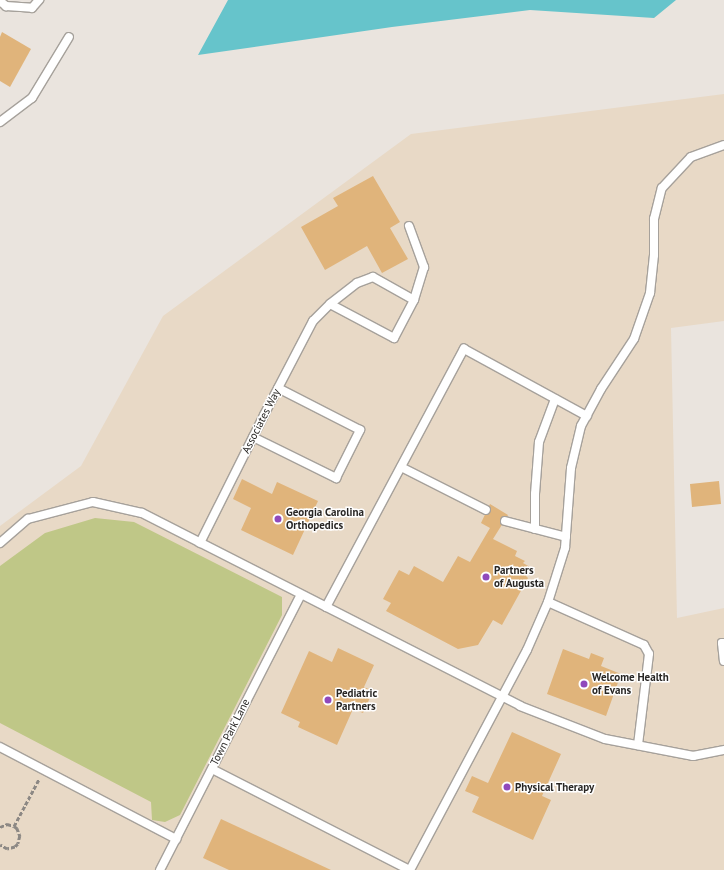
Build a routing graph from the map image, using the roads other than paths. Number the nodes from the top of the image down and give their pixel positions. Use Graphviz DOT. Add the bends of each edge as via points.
graph roads {
  1 [pos="39,0"];
  2 [pos="0,1"];
  3 [pos="69,37"];
  4 [pos="0,122"];
  5 [pos="724,146"];
  6 [pos="409,226"];
  7 [pos="414,300"];
  8 [pos="330,304"];
  9 [pos="278,388"];
  10 [pos="555,399"];
  11 [pos="587,416"];
  12 [pos="253,437"];
  13 [pos="401,467"];
  14 [pos="486,510"];
  15 [pos="505,521"];
  16 [pos="535,529"];
  17 [pos="566,537"];
  18 [pos="0,543"];
  19 [pos="200,543"];
  20 [pos="301,594"];
  21 [pos="548,602"];
  22 [pos="326,607"];
  23 [pos="724,643"];
  24 [pos="724,661"];
  25 [pos="501,697"];
  26 [pos="638,745"];
  27 [pos="0,747"];
  28 [pos="724,750"];
  29 [pos="212,769"];
  30 [pos="176,839"];
  31 [pos="160,870"];
  32 [pos="410,870"];
  1 -- 2 [label="lane" via="32,8 6,6"];
  3 -- 4 [label="lane" via="32,98"];
  5 -- 11 [label="lane" via="691,157 662,188 654,219 654,255 648,299 634,338"];
  6 -- 7 [label="lane" via="424,267"];
  7 -- 8 [label="lane, Associates Way" via="373,277 357,283"];
  7 -- 8 [label="lane" via="394,338"];
  8 -- 9 [label="lane, Associates Way" via="313,321"];
  9 -- 12 [label="lane, Associates Way"];
  9 -- 12 [label="lane" via="360,430 336,478"];
  10 -- 11 [label="lane"];
  10 -- 13 [label="lane" via="464,349"];
  10 -- 16 [label="lane" via="539,442"];
  11 -- 17 [label="lane" via="581,426 571,468"];
  12 -- 19 [label="lane, Associates Way"];
  13 -- 14 [label="lane"];
  13 -- 22 [label="lane"];
  15 -- 16 [label="lane"];
  16 -- 17 [label="lane"];
  17 -- 21 [label="lane"];
  18 -- 19 [label="lane" via="28,519 93,502 142,513"];
  19 -- 20 [label="lane"];
  20 -- 22 [label="lane"];
  20 -- 29 [label="lane, Town Park Lane"];
  21 -- 25 [label="lane" via="528,650"];
  21 -- 26 [label="lane" via="644,645 649,654"];
  22 -- 25 [label="lane"];
  23 -- 24 [label="lane"];
  25 -- 26 [label="lane" via="605,739"];
  25 -- 32 [label="lane"];
  26 -- 28 [label="lane" via="693,756"];
  27 -- 30 [label="lane"];
  29 -- 30 [label="lane, Town Park Lane"];
  29 -- 32 [label="lane"];
  30 -- 31 [label="lane, Town Park Lane"];
}
